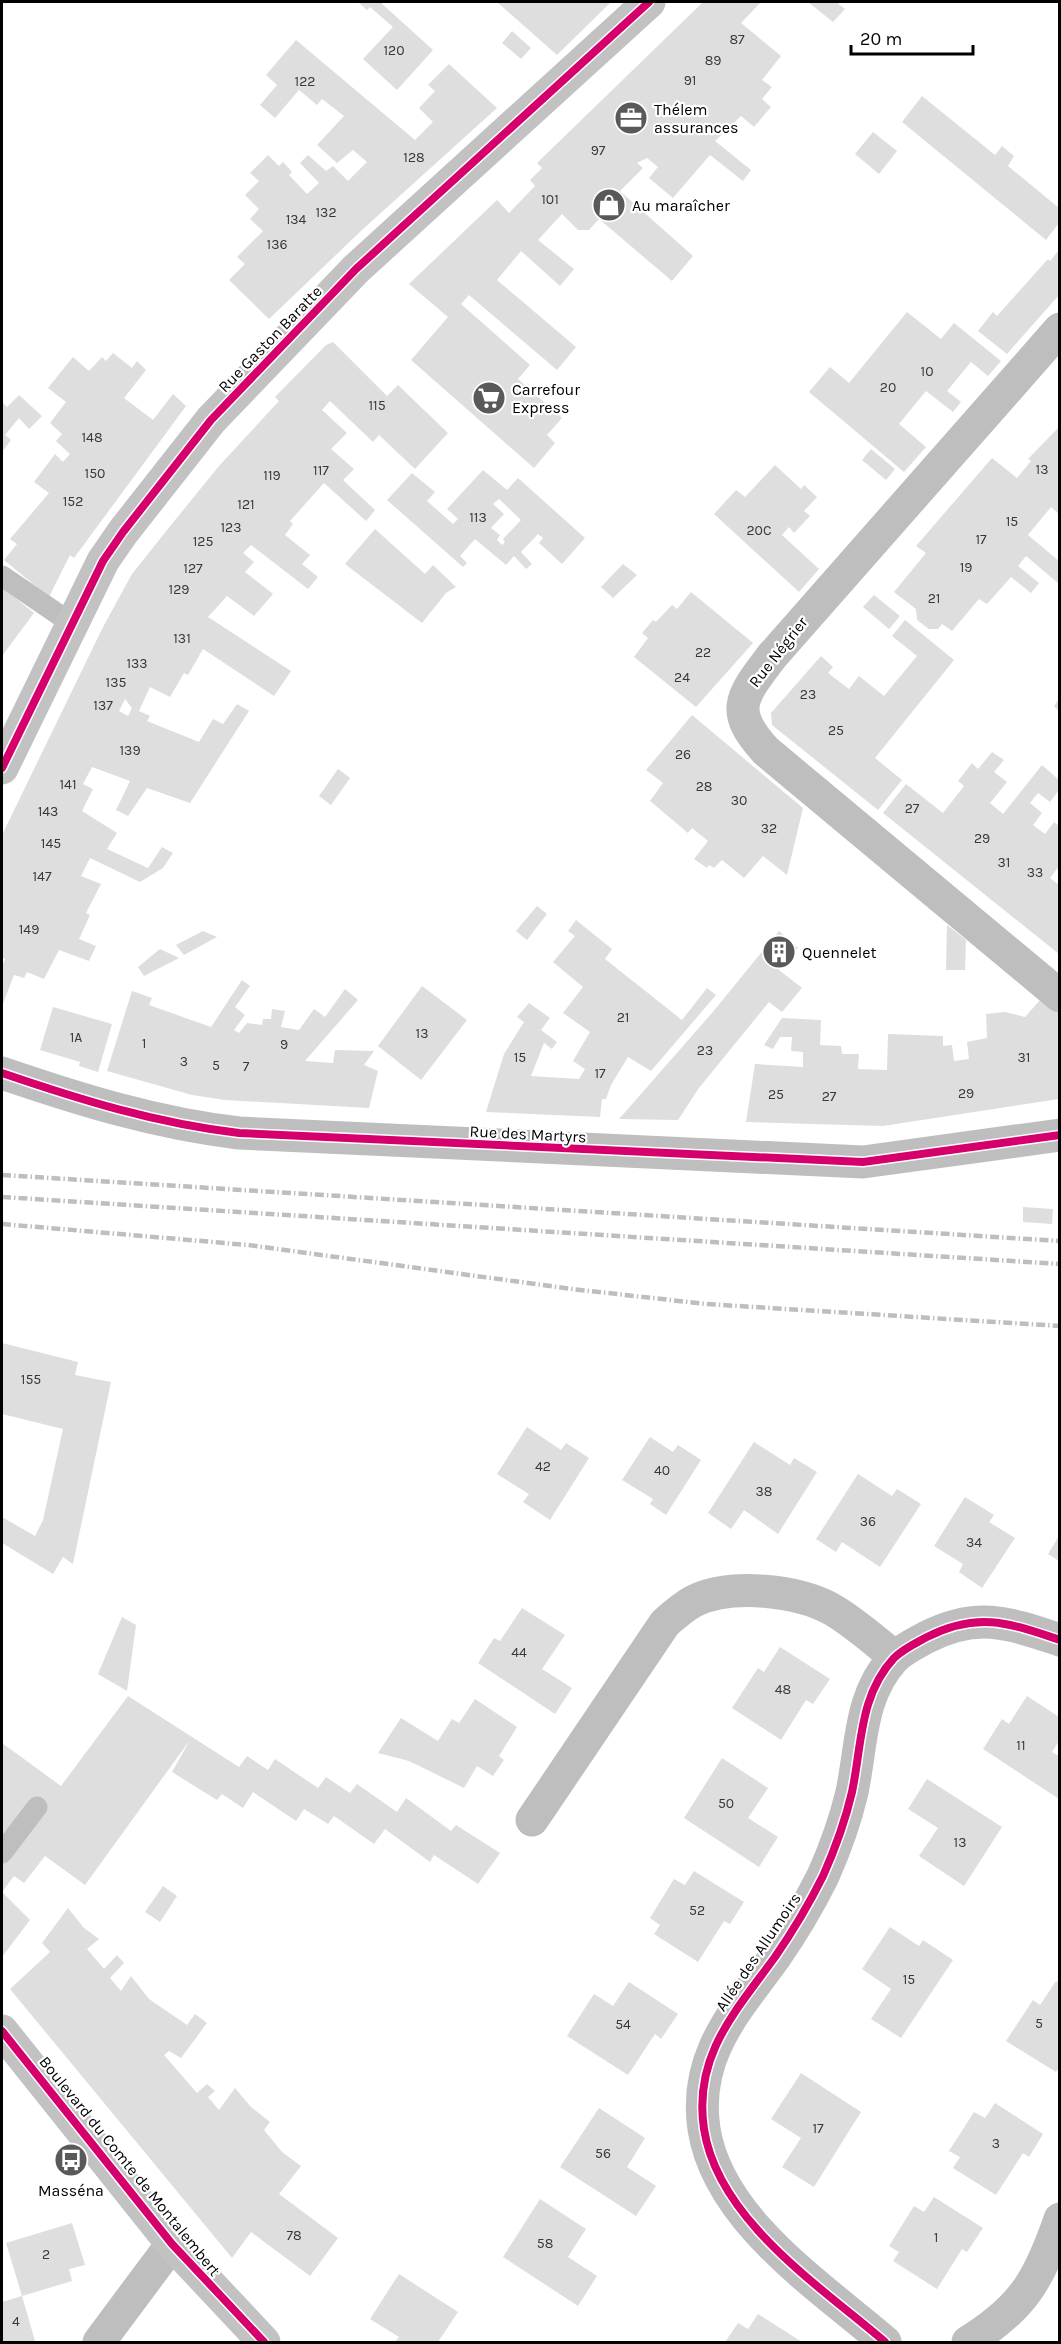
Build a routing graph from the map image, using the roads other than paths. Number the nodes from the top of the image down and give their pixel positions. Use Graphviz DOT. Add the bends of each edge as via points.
graph roads {
  1 [pos="649,2"];
  2 [pos="1059,329"];
  3 [pos="2,576"];
  4 [pos="70,623"];
  5 [pos="2,768"];
  6 [pos="1059,996"];
  7 [pos="2,1073"];
  8 [pos="1059,1135"];
  9 [pos="1059,1640"];
  10 [pos="895,1657"];
  11 [pos="37,1807"];
  12 [pos="532,1820"];
  13 [pos="2,1853"];
  14 [pos="2,2031"];
  15 [pos="1059,2219"];
  16 [pos="172,2244"];
  17 [pos="99,2343"];
  18 [pos="264,2343"];
  19 [pos="885,2343"];
  20 [pos="968,2343"];
  1 -- 4 [label="street, Rue Gaston Baratte" via="392,234 211,420 123,532"];
  2 -- 6 [label="street, Rue Négrier" via="772,656 744,698 742,715 751,734 766,751"];
  3 -- 4 [label="lane"];
  4 -- 5 [label="street, Rue Gaston Baratte"];
  7 -- 8 [label="street, Rue des Martyrs" via="152,1120 251,1133 847,1162 888,1160"];
  9 -- 10 [label="street, Allée des Allumoirs" via="1001,1622 981,1620 960,1623 934,1634"];
  10 -- 12 [label="street" via="852,1622 809,1599 752,1591 696,1600 665,1623"];
  10 -- 19 [label="street, Allée des Allumoirs" via="879,1677 863,1716 852,1791 833,1854 798,1921 713,2047 704,2074 702,2102 711,2158 725,2188 776,2249"];
  11 -- 13 [label="lane"];
  14 -- 16 [label="street, Boulevard du Comte de Montalembert"];
  15 -- 20 [label="street" via="1048,2253 1020,2303"];
  16 -- 17 [label="street"];
  16 -- 18 [label="street, Boulevard du Comte de Montalembert"];
}
